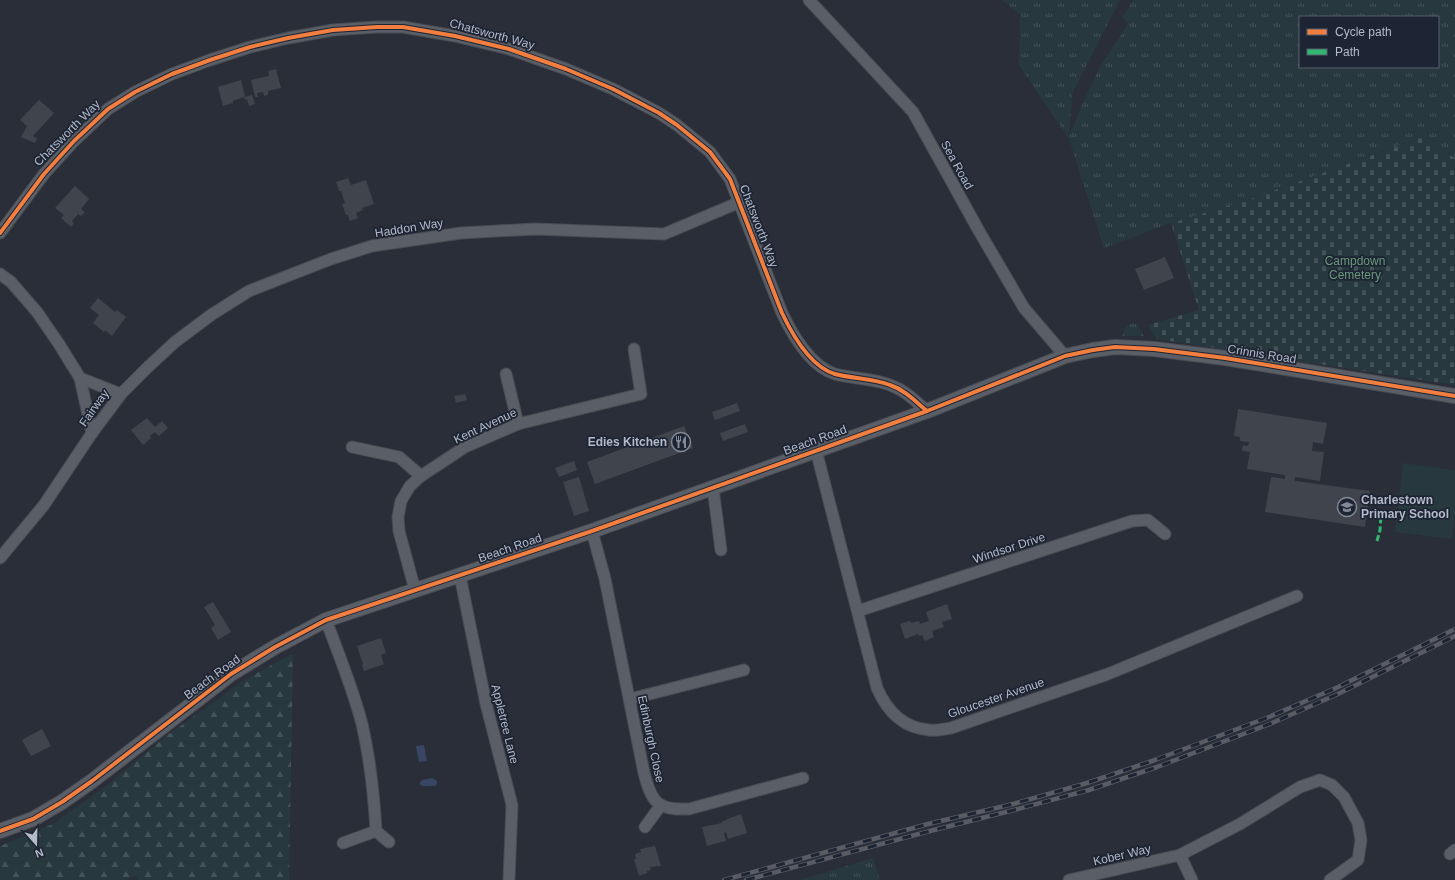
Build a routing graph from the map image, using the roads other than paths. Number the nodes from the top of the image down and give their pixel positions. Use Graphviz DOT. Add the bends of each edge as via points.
graph roads {
  1 [pos="809,0"];
  2 [pos="740,202"];
  3 [pos="0,233"];
  4 [pos="0,274"];
  5 [pos="634,349"];
  6 [pos="1065,356"];
  7 [pos="506,374"];
  8 [pos="80,378"];
  9 [pos="121,394"];
  10 [pos="1455,396"];
  11 [pos="927,412"];
  12 [pos="518,424"];
  13 [pos="92,433"];
  14 [pos="352,447"];
  15 [pos="816,450"];
  16 [pos="421,476"];
  17 [pos="713,488"];
  18 [pos="592,531"];
  19 [pos="1165,534"];
  20 [pos="721,550"];
  21 [pos="0,558"];
  22 [pos="460,576"];
  23 [pos="415,590"];
  24 [pos="1297,596"];
  25 [pos="858,611"];
  26 [pos="326,620"];
  27 [pos="744,670"];
  28 [pos="630,699"];
  29 [pos="803,778"];
  30 [pos="661,805"];
  31 [pos="645,827"];
  32 [pos="0,831"];
  33 [pos="376,831"];
  34 [pos="388,842"];
  35 [pos="343,843"];
  36 [pos="1180,855"];
  37 [pos="509,880"];
  38 [pos="1069,880"];
  39 [pos="1192,880"];
  40 [pos="1330,880"];
  1 -- 6 [label="street, Sea Road" via="913,112 1024,308"];
  2 -- 3 [label="street, Chatsworth Way" via="730,179 710,152 659,113 613,89 566,69 509,50 455,36 403,27 377,27 333,30 250,47 172,74 135,92 108,109 74,141 44,174"];
  2 -- 9 [label="street, Haddon Way" via="664,234 535,229 462,233 372,246 249,291 175,342"];
  2 -- 11 [label="street, Chatsworth Way" via="782,313 790,330 809,356 834,374 890,384 910,395"];
  4 -- 8 [label="street" via="11,282 37,312"];
  5 -- 12 [label="street, Kent Avenue" via="641,394"];
  6 -- 10 [label="street, Crinnis Road" via="1115,347 1154,349 1225,358"];
  6 -- 11 [label="street, Beach Road"];
  7 -- 12 [label="street"];
  8 -- 9 [label="street, Fairway"];
  8 -- 13 [label="street"];
  9 -- 13 [label="street, Fairway"];
  11 -- 15 [label="street, Beach Road"];
  12 -- 16 [label="street, Kent Avenue" via="465,447"];
  13 -- 21 [label="street, Fairway" via="44,505"];
  14 -- 16 [label="street" via="399,458"];
  15 -- 17 [label="street, Beach Road"];
  15 -- 25 [label="street, Gloucester Avenue"];
  16 -- 23 [label="street, Kent Avenue" via="410,486 401,501 398,517 399,531"];
  17 -- 18 [label="street, Beach Road"];
  17 -- 20 [label="street"];
  18 -- 22 [label="street, Beach Road"];
  18 -- 28 [label="street, Edinburgh Close" via="605,579"];
  19 -- 25 [label="street, Windsor Drive" via="1148,520 1132,521"];
  22 -- 23 [label="street, Beach Road"];
  22 -- 37 [label="street, Appletree Lane" via="486,704 512,805"];
  23 -- 26 [label="street, Beach Road"];
  24 -- 25 [label="street, Gloucester Avenue" via="1108,674 951,728 929,730 910,726 898,718 882,699"];
  26 -- 32 [label="street, Beach Road" via="231,674 62,802 33,819"];
  26 -- 33 [label="street" via="362,724"];
  27 -- 28 [label="street"];
  28 -- 30 [label="street, Edinburgh Close" via="644,773 649,790 656,803"];
  29 -- 30 [label="street" via="689,809 671,809"];
  30 -- 31 [label="street"];
  33 -- 34 [label="street"];
  33 -- 35 [label="street"];
  36 -- 38 [label="street, Kober Way"];
  36 -- 39 [label="street"];
  36 -- 40 [label="street, Kober Way" via="1240,824 1300,787 1320,780 1332,785 1344,797 1358,823 1361,840 1358,860"];
}
